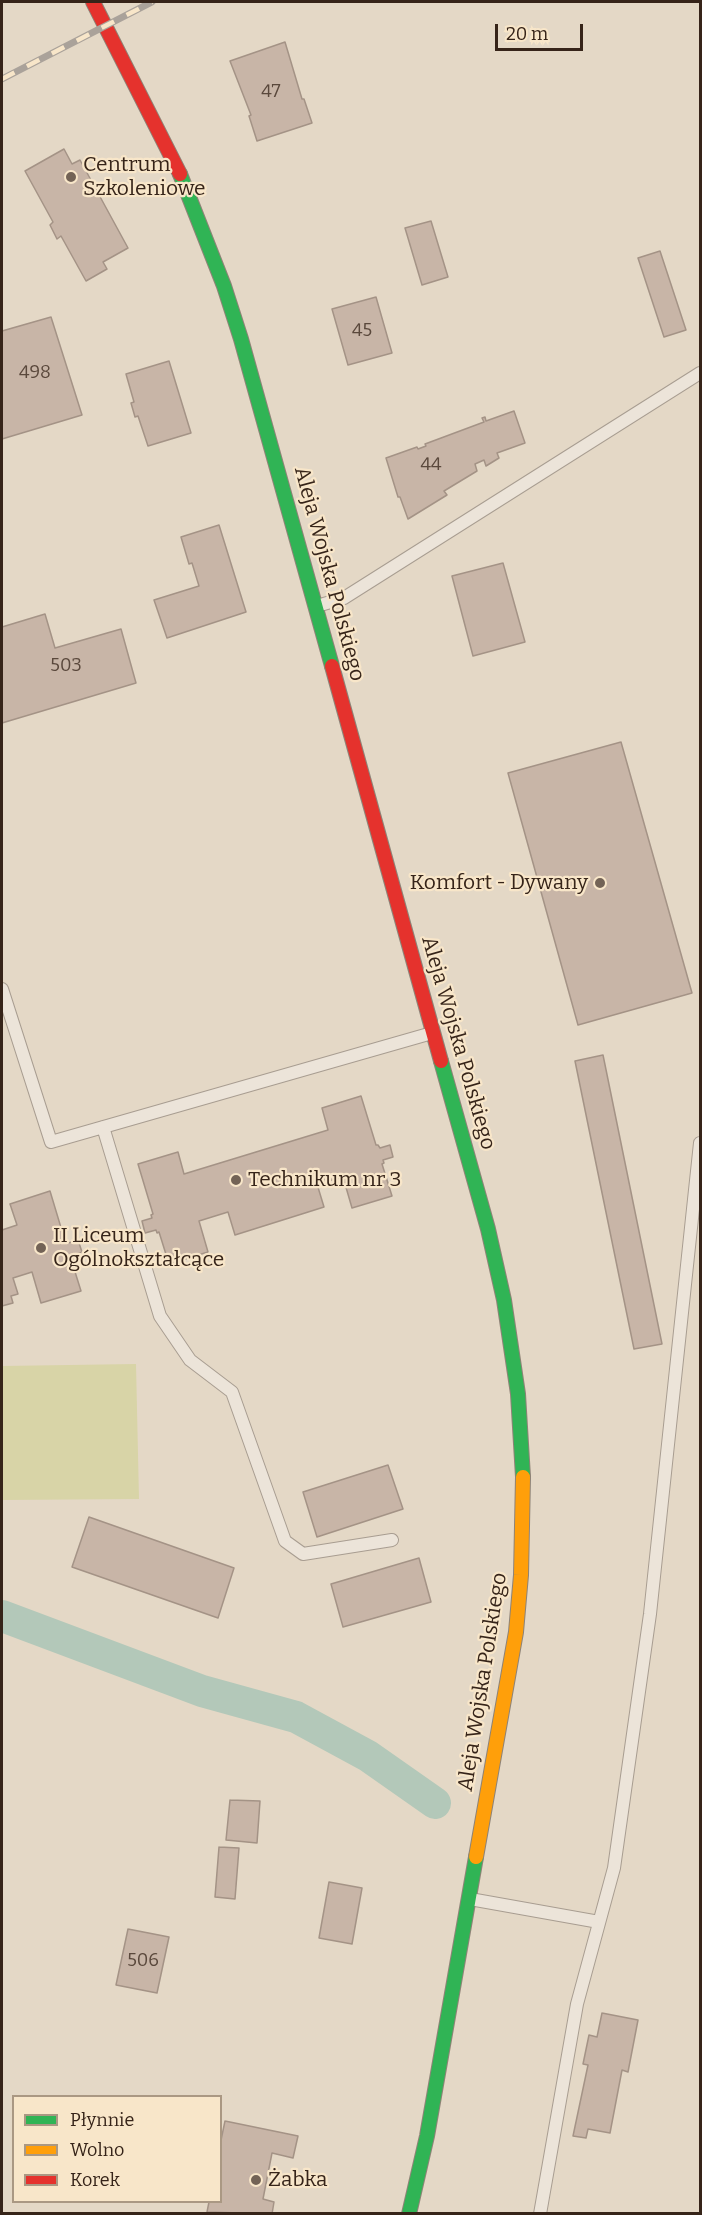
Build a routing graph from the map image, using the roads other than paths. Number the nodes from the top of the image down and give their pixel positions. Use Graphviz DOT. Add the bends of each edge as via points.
graph roads {
  1 [pos="93,2"];
  2 [pos="700,373"];
  3 [pos="316,606"];
  4 [pos="2,989"];
  5 [pos="433,1033"];
  6 [pos="103,1127"];
  7 [pos="700,1143"];
  8 [pos="392,1540"];
  9 [pos="469,1899"];
  10 [pos="599,1922"];
  11 [pos="427,2136"];
  12 [pos="426,2203"];
  13 [pos="409,2214"];
  14 [pos="540,2214"];
  1 -- 3 [label="main road, Aleja Wojska Polskiego" via="178,168 224,286"];
  2 -- 3 [label="lane" via="344,598"];
  3 -- 5 [label="main road, Aleja Wojska Polskiego"];
  4 -- 6 [label="lane" via="51,1142"];
  5 -- 6 [label="lane"];
  5 -- 9 [label="main road, Aleja Wojska Polskiego" via="504,1300 518,1394 523,1464 523,1540 516,1632"];
  6 -- 8 [label="lane" via="160,1316 190,1360 232,1392 285,1541 303,1554"];
  7 -- 10 [label="lane" via="650,1614 614,1868"];
  9 -- 10 [label="lane"];
  9 -- 11 [label="main road, Aleja Wojska Polskiego"];
  10 -- 14 [label="lane" via="577,2004"];
  11 -- 12 [label="main road, Aleja Wojska Polskiego"];
  11 -- 13 [label="main road, Aleja Wojska Polskiego"];
}
